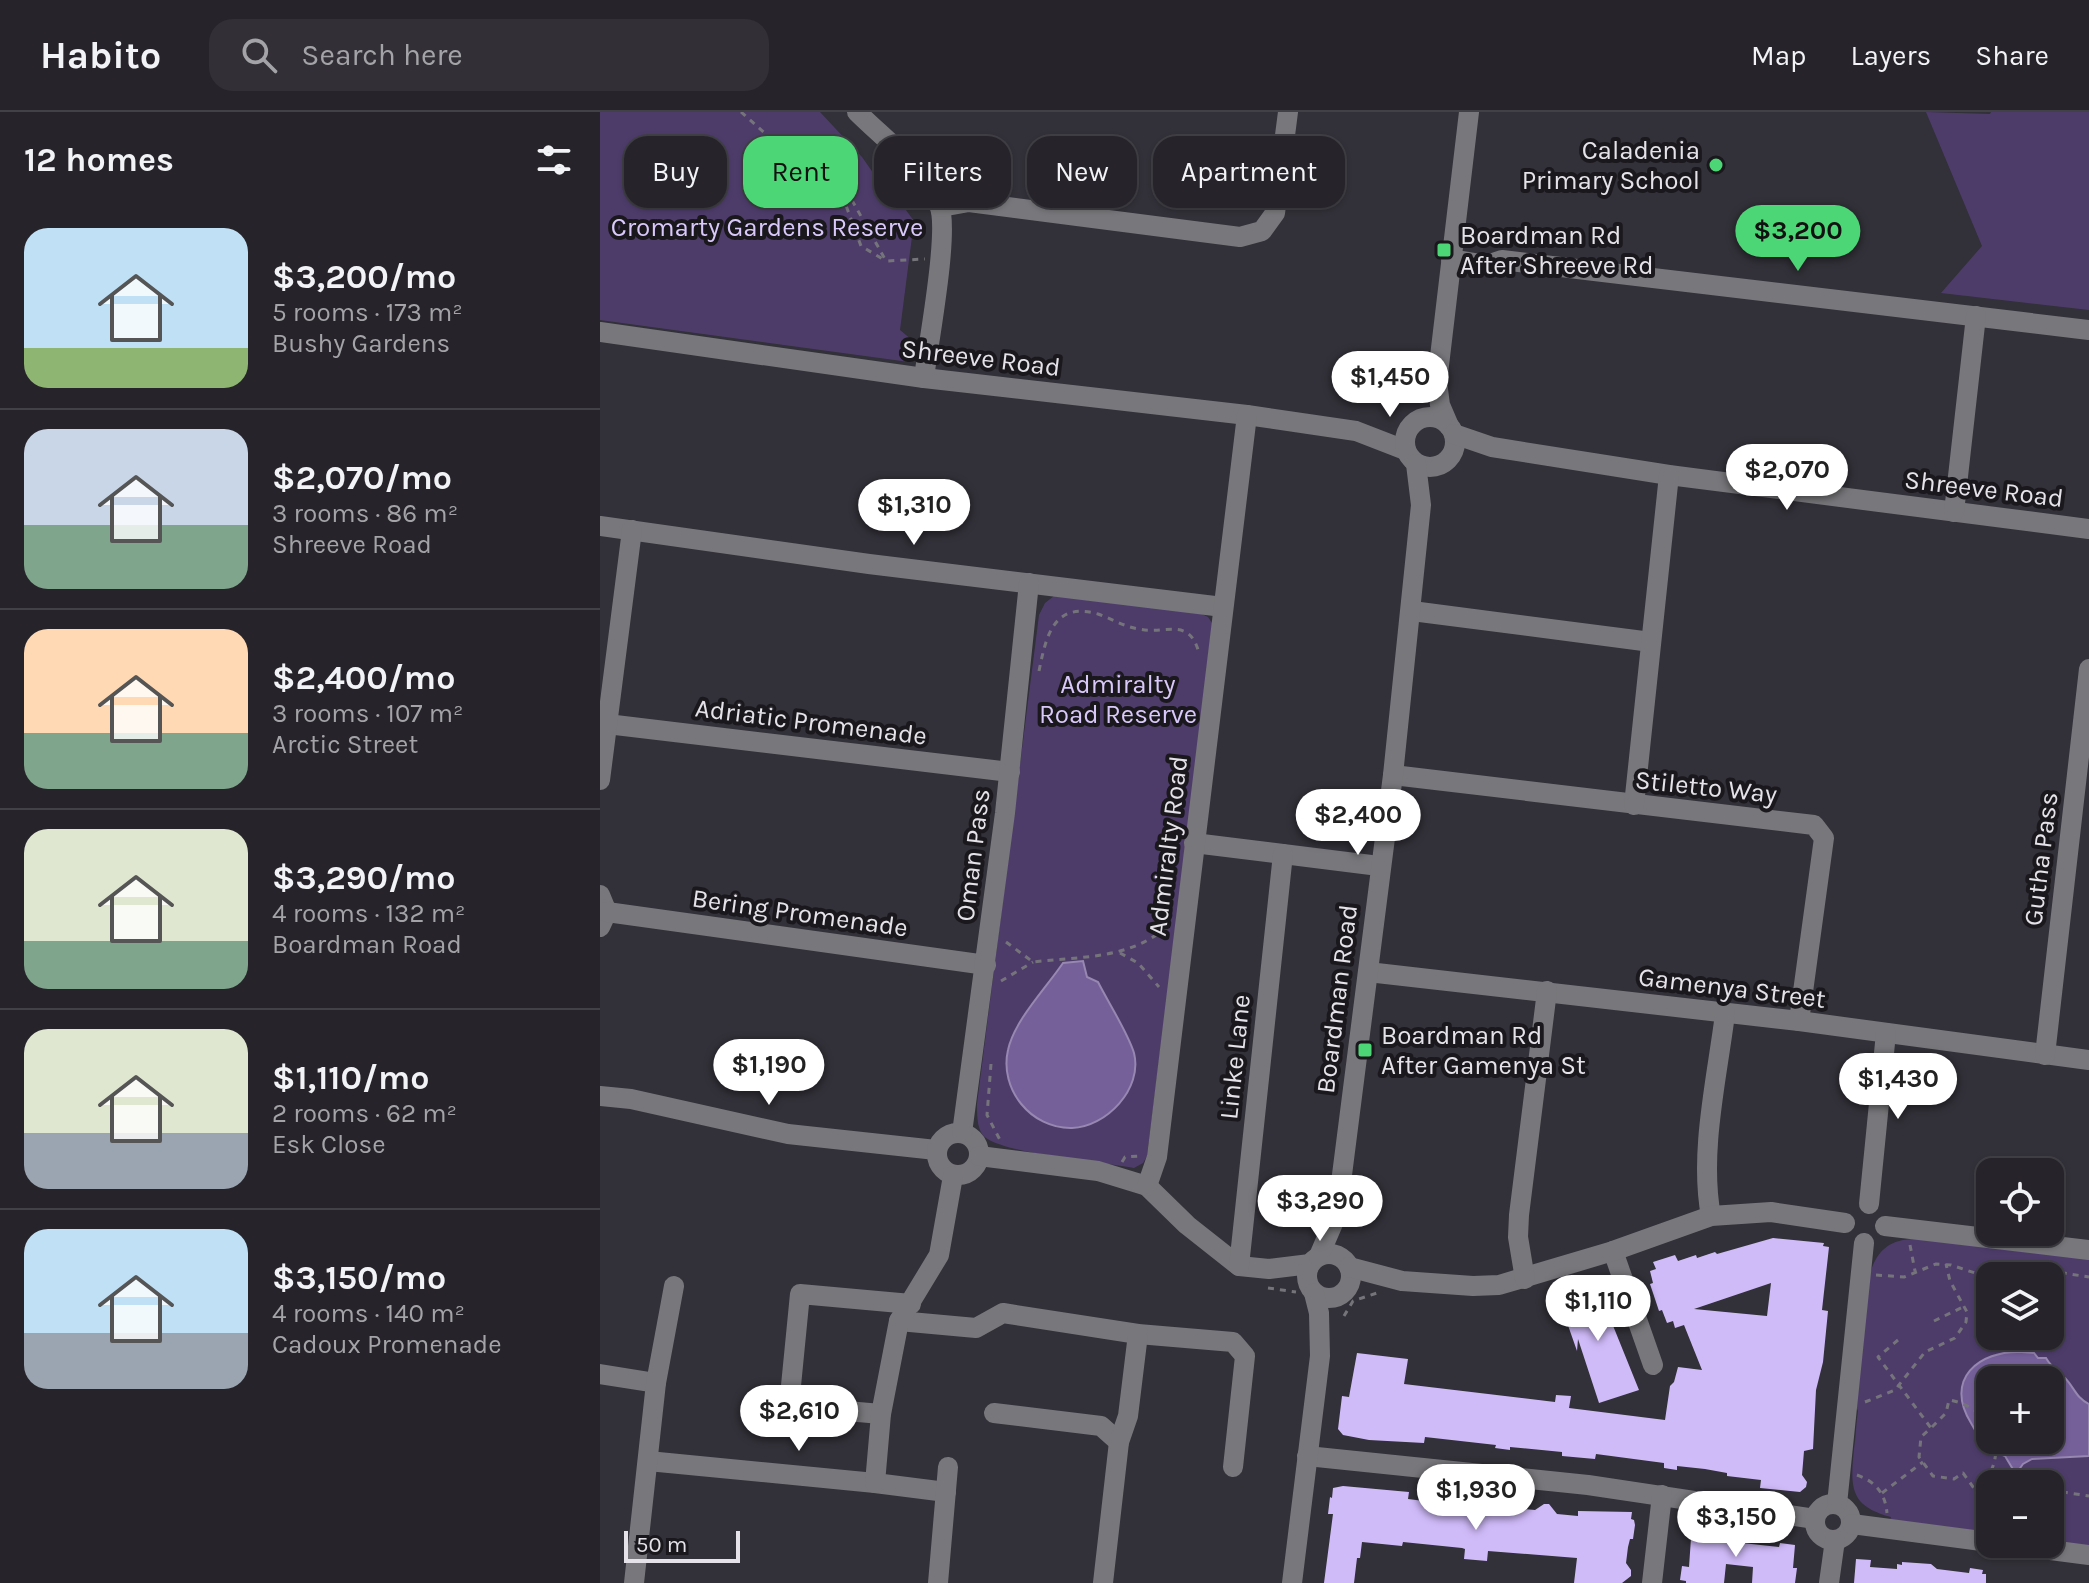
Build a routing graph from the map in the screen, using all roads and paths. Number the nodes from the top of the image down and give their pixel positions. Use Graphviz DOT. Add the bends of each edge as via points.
graph roads {
  1 [pos="741,112"];
  2 [pos="857,112"];
  3 [pos="1288,112"];
  4 [pos="1469,112"];
  5 [pos="768,136"];
  6 [pos="881,136"];
  7 [pos="1011,207"];
  8 [pos="847,208"];
  9 [pos="856,208"];
  10 [pos="941,208"];
  11 [pos="1452,252"];
  12 [pos="940,258"];
  13 [pos="886,261"];
  14 [pos="1976,316"];
  15 [pos="2089,330"];
  16 [pos="600,332"];
  17 [pos="924,378"];
  18 [pos="1437,382"];
  19 [pos="1247,415"];
  20 [pos="1412,425"];
  21 [pos="1356,431"];
  22 [pos="1449,445"];
  23 [pos="1411,457"];
  24 [pos="1669,475"];
  25 [pos="1421,505"];
  26 [pos="1954,512"];
  27 [pos="600,526"];
  28 [pos="2089,529"];
  29 [pos="632,530"];
  30 [pos="1029,583"];
  31 [pos="1223,607"];
  32 [pos="1412,611"];
  33 [pos="1051,626"];
  34 [pos="1651,642"];
  35 [pos="1200,657"];
  36 [pos="2089,669"];
  37 [pos="2086,723"];
  38 [pos="607,724"];
  39 [pos="1190,769"];
  40 [pos="1010,772"];
  41 [pos="1393,775"];
  42 [pos="600,780"];
  43 [pos="1634,805"];
  44 [pos="1186,842"];
  45 [pos="1283,854"];
  46 [pos="1379,866"];
  47 [pos="602,911"];
  48 [pos="1168,926"];
  49 [pos="1006,942"];
  50 [pos="1120,953"];
  51 [pos="1033,962"];
  52 [pos="986,965"];
  53 [pos="1368,972"];
  54 [pos="1001,981"];
  55 [pos="1161,991"];
  56 [pos="1547,991"];
  57 [pos="1725,1014"];
  58 [pos="1799,1021"];
  59 [pos="1886,1033"];
  60 [pos="2045,1055"];
  61 [pos="2089,1060"];
  62 [pos="600,1096"];
  63 [pos="962,1133"];
  64 [pos="936,1150"];
  65 [pos="979,1156"];
  66 [pos="953,1176"];
  67 [pos="1147,1186"];
  68 [pos="1869,1204"];
  69 [pos="1337,1214"];
  70 [pos="1711,1216"];
  71 [pos="1845,1223"];
  72 [pos="1885,1226"];
  73 [pos="1912,1229"];
  74 [pos="1864,1243"];
  75 [pos="2089,1250"];
  76 [pos="1613,1251"];
  77 [pos="1946,1264"];
  78 [pos="1239,1266"];
  79 [pos="1915,1271"];
  80 [pos="1313,1274"];
  81 [pos="1976,1274"];
  82 [pos="2064,1274"];
  83 [pos="1873,1275"];
  84 [pos="2089,1277"];
  85 [pos="1266,1278"];
  86 [pos="1347,1278"];
  87 [pos="1525,1279"];
  88 [pos="674,1286"];
  89 [pos="1286,1290"];
  90 [pos="1965,1306"];
  91 [pos="905,1313"];
  92 [pos="1934,1321"];
  93 [pos="1138,1334"];
  94 [pos="1898,1340"];
  95 [pos="1320,1356"];
  96 [pos="1653,1365"];
  97 [pos="600,1374"];
  98 [pos="656,1383"];
  99 [pos="1900,1386"];
  100 [pos="1857,1408"];
  101 [pos="1976,1411"];
  102 [pos="994,1413"];
  103 [pos="881,1414"];
  104 [pos="1931,1428"];
  105 [pos="1119,1442"];
  106 [pos="1996,1454"];
  107 [pos="1307,1456"];
  108 [pos="648,1461"];
  109 [pos="1923,1462"];
  110 [pos="948,1467"];
  111 [pos="1233,1467"];
  112 [pos="1850,1473"];
  113 [pos="875,1483"];
  114 [pos="1975,1490"];
  115 [pos="946,1492"];
  116 [pos="2064,1492"];
  117 [pos="1882,1493"];
  118 [pos="1662,1495"];
  119 [pos="2089,1496"];
  120 [pos="1837,1504"];
  121 [pos="1815,1519"];
  122 [pos="1887,1519"];
  123 [pos="1852,1524"];
  124 [pos="1835,1540"];
  125 [pos="2089,1555"];
  126 [pos="634,1583"];
  127 [pos="938,1583"];
  128 [pos="1103,1583"];
  129 [pos="1292,1583"];
  130 [pos="1652,1583"];
  131 [pos="1829,1583"];
  1 -- 5 [label="path"];
  2 -- 6 [label="street"];
  3 -- 7 [label="street" via="1275,213 1262,231 1240,237"];
  4 -- 11 [label="street, Boardman Road"];
  8 -- 13 [label="path" via="861,246"];
  9 -- 13 [label="path"];
  10 -- 12 [label="street"];
  11 -- 14 [label="street" via="1487,265 1502,260"];
  11 -- 18 [label="street, Boardman Road"];
  12 -- 13 [label="path"];
  12 -- 17 [label="street"];
  14 -- 15 [label="street"];
  14 -- 26 [label="street"];
  16 -- 17 [label="street, Shreeve Road"];
  17 -- 19 [label="street, Shreeve Road"];
  18 -- 20 [label="street, Boardman Road"];
  18 -- 22 [label="street, Boardman Road"];
  19 -- 21 [label="street, Shreeve Road"];
  19 -- 31 [label="street, Admiralty Road"];
  20 -- 21 [label="street, Shreeve Road"];
  20 -- 22 [label="street" via="1422,418 1437,418"];
  20 -- 23 [label="street, Boardman Road" via="1405,435"];
  21 -- 23 [label="street, Shreeve Road"];
  22 -- 23 [label="street" via="1432,468"];
  22 -- 24 [label="street, Shreeve Road"];
  22 -- 25 [label="street, Boardman Road"];
  23 -- 25 [label="street, Boardman Road"];
  24 -- 26 [label="street, Shreeve Road"];
  24 -- 34 [label="street"];
  25 -- 32 [label="street, Boardman Road"];
  26 -- 28 [label="street, Shreeve Road"];
  27 -- 29 [label="street"];
  29 -- 30 [label="street"];
  29 -- 38 [label="street"];
  30 -- 31 [label="street"];
  30 -- 40 [label="street, Oman Pass"];
  31 -- 44 [label="street, Admiralty Road"];
  32 -- 34 [label="street"];
  32 -- 41 [label="street, Boardman Road"];
  33 -- 35 [label="path" via="1079,611 1136,629 1174,628 1192,636"];
  34 -- 43 [label="street"];
  36 -- 37 [label="street, Gutha Pass"];
  37 -- 60 [label="street, Gutha Pass"];
  38 -- 40 [label="street, Adriatic Promenade"];
  38 -- 42 [label="street"];
  39 -- 44 [label="path" via="1171,817"];
  40 -- 52 [label="street, Oman Pass"];
  41 -- 43 [label="street, Stiletto Way"];
  41 -- 46 [label="street, Boardman Road"];
  43 -- 58 [label="street, Stiletto Way" via="1814,825 1824,838"];
  44 -- 45 [label="street"];
  44 -- 67 [label="street, Admiralty Road" via="1157,1157"];
  45 -- 46 [label="street"];
  45 -- 78 [label="street, Linke Lane"];
  46 -- 53 [label="street, Boardman Road"];
  47 -- 52 [label="street, Bering Promenade"];
  48 -- 50 [label="path"];
  49 -- 51 [label="path"];
  50 -- 51 [label="path"];
  50 -- 55 [label="path" via="1149,973"];
  51 -- 54 [label="path"];
  52 -- 63 [label="street, Oman Pass"];
  53 -- 56 [label="street, Gamenya Street"];
  53 -- 69 [label="street, Boardman Road"];
  56 -- 57 [label="street, Gamenya Street"];
  56 -- 87 [label="street" via="1519,1215"];
  57 -- 58 [label="street, Gamenya Street"];
  57 -- 70 [label="street" via="1707,1170"];
  58 -- 59 [label="street, Gamenya Street"];
  59 -- 60 [label="street, Gamenya Street"];
  59 -- 68 [label="street"];
  60 -- 61 [label="street, Gamenya Street"];
  62 -- 64 [label="street" via="788,1134"];
  63 -- 64 [label="street" via="940,1140"];
  63 -- 65 [label="street" via="973,1138"];
  64 -- 66 [label="street" via="936,1160"];
  65 -- 66 [label="street" via="975,1167"];
  65 -- 67 [label="street" via="1098,1171"];
  66 -- 91 [label="street" via="939,1255"];
  67 -- 78 [label="street"];
  68 -- 71 [label="street" via="1855,1206"];
  68 -- 72 [label="street" via="1879,1209"];
  69 -- 80 [label="street, Boardman Road"];
  69 -- 86 [label="street, Boardman Road"];
  70 -- 71 [label="street" via="1771,1212"];
  70 -- 76 [label="street"];
  71 -- 74 [label="street" via="1848,1235"];
  72 -- 73 [label="street"];
  72 -- 74 [label="street" via="1880,1236"];
  73 -- 75 [label="street"];
  73 -- 79 [label="path"];
  74 -- 120 [label="street"];
  76 -- 87 [label="street"];
  76 -- 96 [label="street"];
  77 -- 79 [label="path"];
  77 -- 81 [label="path"];
  77 -- 90 [label="path"];
  78 -- 85 [label="street"];
  79 -- 83 [label="path" via="1898,1278"];
  80 -- 85 [label="street"];
  80 -- 86 [label="street" via="1334,1254"];
  80 -- 86 [label="street" via="1325,1298"];
  80 -- 95 [label="street"];
  82 -- 84 [label="path"];
  85 -- 89 [label="path"];
  86 -- 87 [label="street" via="1476,1286"];
  86 -- 95 [label="street"];
  88 -- 98 [label="street"];
  90 -- 92 [label="path"];
  90 -- 99 [label="path" via="1960,1334 1925,1352"];
  91 -- 93 [label="street" via="976,1328 1003,1313"];
  91 -- 103 [label="street"];
  91 -- 103 [label="street" via="800,1294 789,1406"];
  93 -- 105 [label="street" via="1128,1416"];
  93 -- 111 [label="street" via="1233,1342 1245,1356"];
  94 -- 99 [label="path" via="1878,1357"];
  95 -- 107 [label="street"];
  97 -- 98 [label="street"];
  98 -- 108 [label="street"];
  99 -- 100 [label="path"];
  99 -- 104 [label="path"];
  101 -- 104 [label="path" via="1949,1400 1946,1413"];
  102 -- 105 [label="street" via="1101,1426"];
  103 -- 113 [label="street"];
  104 -- 109 [label="path" via="1919,1443"];
  105 -- 128 [label="street"];
  106 -- 114 [label="path" via="1986,1480"];
  107 -- 118 [label="street"];
  107 -- 129 [label="street"];
  108 -- 113 [label="street"];
  108 -- 126 [label="street"];
  109 -- 114 [label="path" via="1938,1478 1954,1479 1963,1473"];
  109 -- 117 [label="path"];
  110 -- 115 [label="street"];
  112 -- 117 [label="path" via="1870,1480"];
  113 -- 115 [label="street"];
  115 -- 127 [label="street"];
  116 -- 119 [label="path"];
  117 -- 122 [label="path"];
  118 -- 121 [label="street"];
  118 -- 130 [label="street"];
  120 -- 121 [label="street" via="1820,1509"];
  120 -- 123 [label="street" via="1850,1514"];
  121 -- 124 [label="street" via="1820,1535"];
  123 -- 124 [label="street"];
  123 -- 125 [label="street"];
  124 -- 131 [label="street"];
}
